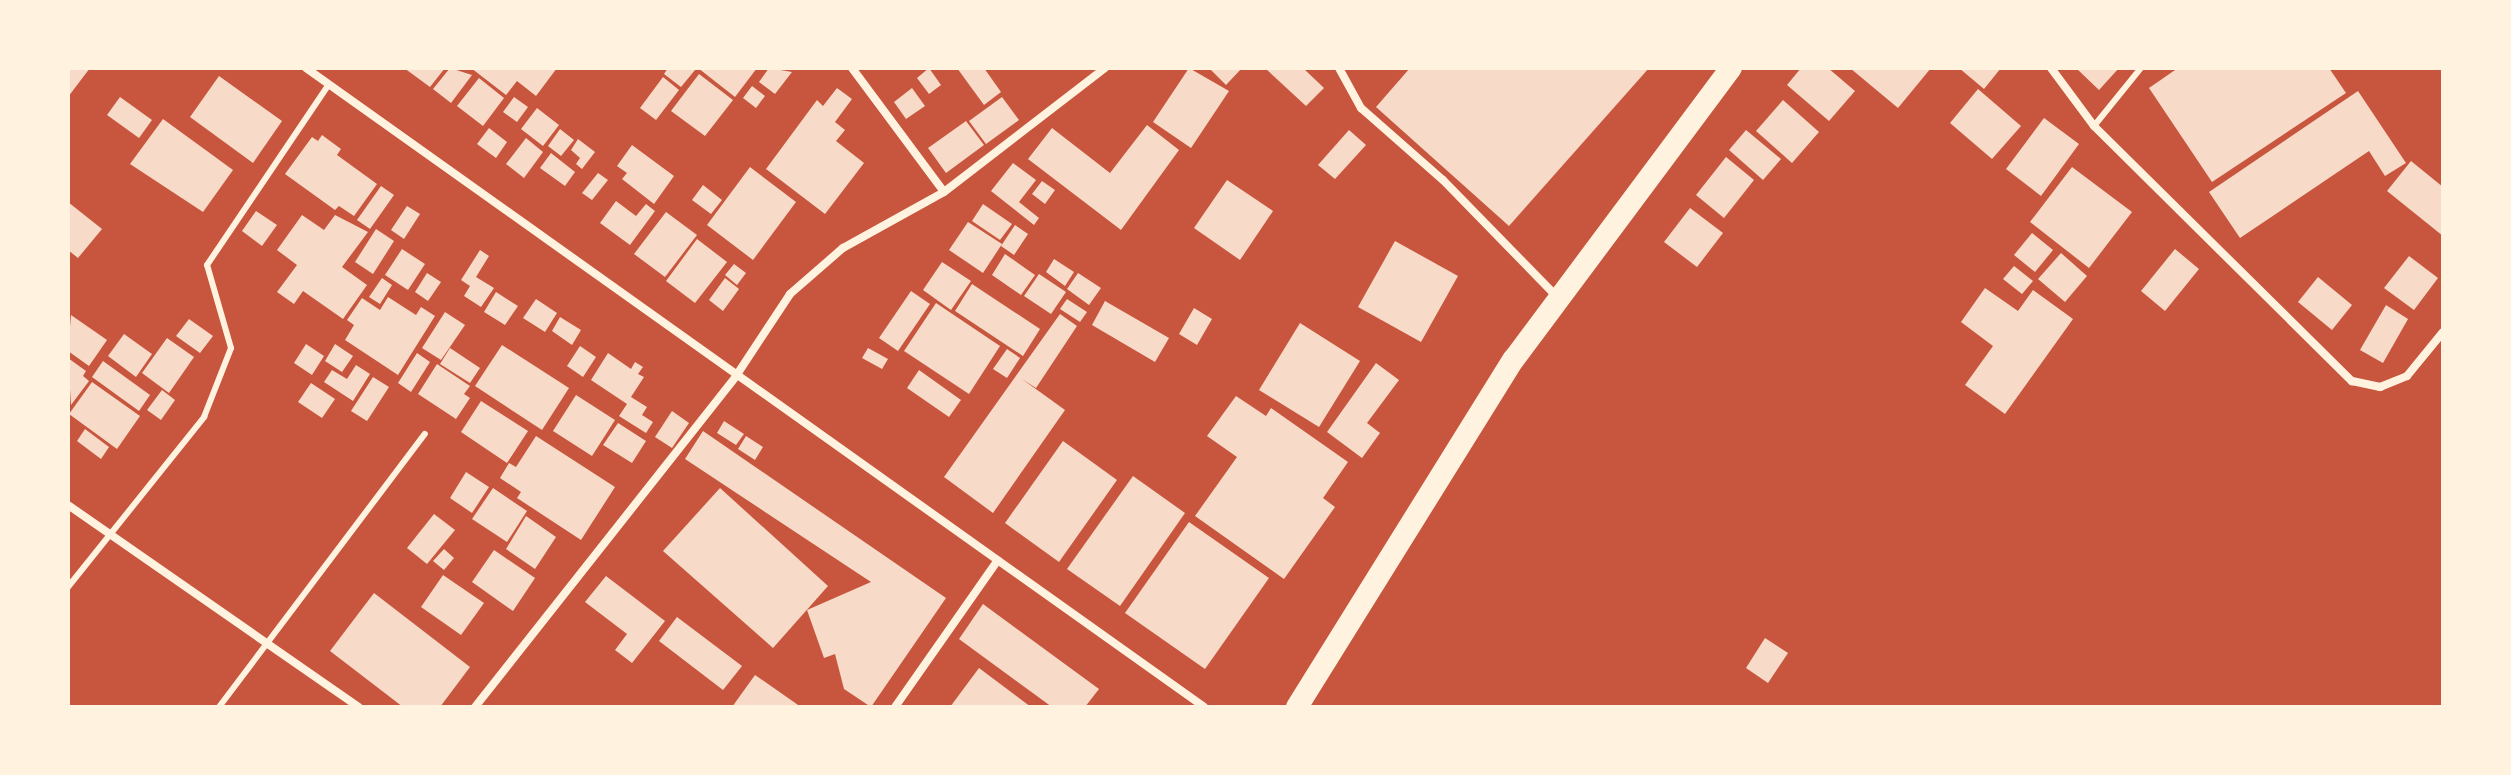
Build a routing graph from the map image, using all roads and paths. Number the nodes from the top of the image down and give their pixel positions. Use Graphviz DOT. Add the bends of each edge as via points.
graph roads {
  1 [pos="306,68"];
  2 [pos="852,68"];
  3 [pos="1105,68"];
  4 [pos="1339,68"];
  5 [pos="1731,68"];
  6 [pos="2051,68"];
  7 [pos="2141,68"];
  8 [pos="329,84"];
  9 [pos="2094,126"];
  10 [pos="944,192"];
  11 [pos="1559,298"];
  12 [pos="2443,332"];
  13 [pos="736,376"];
  14 [pos="425,434"];
  15 [pos="68,505"];
  16 [pos="108,534"];
  17 [pos="998,560"];
  18 [pos="68,587"];
  19 [pos="267,643"];
  20 [pos="219,707"];
  21 [pos="359,707"];
  22 [pos="475,707"];
  23 [pos="895,707"];
  24 [pos="1204,707"];
  25 [pos="1297,707"];
  1 -- 8 [label="street"];
  2 -- 10 [label="street"];
  3 -- 10 [label="street"];
  4 -- 11 [label="street" via="1361,108 1443,180"];
  5 -- 11 [label="highway"];
  6 -- 9 [label="street"];
  7 -- 9 [label="lane"];
  8 -- 13 [label="street"];
  8 -- 16 [label="lane" via="207,265 231,348 204,417"];
  9 -- 12 [label="street" via="2352,381 2380,387 2407,376"];
  10 -- 13 [label="street" via="843,248 790,294"];
  11 -- 25 [label="highway" via="1514,359"];
  13 -- 17 [label="street"];
  13 -- 22 [label="street"];
  14 -- 19 [label="lane"];
  15 -- 16 [label="street"];
  16 -- 18 [label="lane"];
  16 -- 19 [label="street"];
  17 -- 23 [label="street"];
  17 -- 24 [label="street"];
  19 -- 20 [label="lane"];
  19 -- 21 [label="street"];
}
